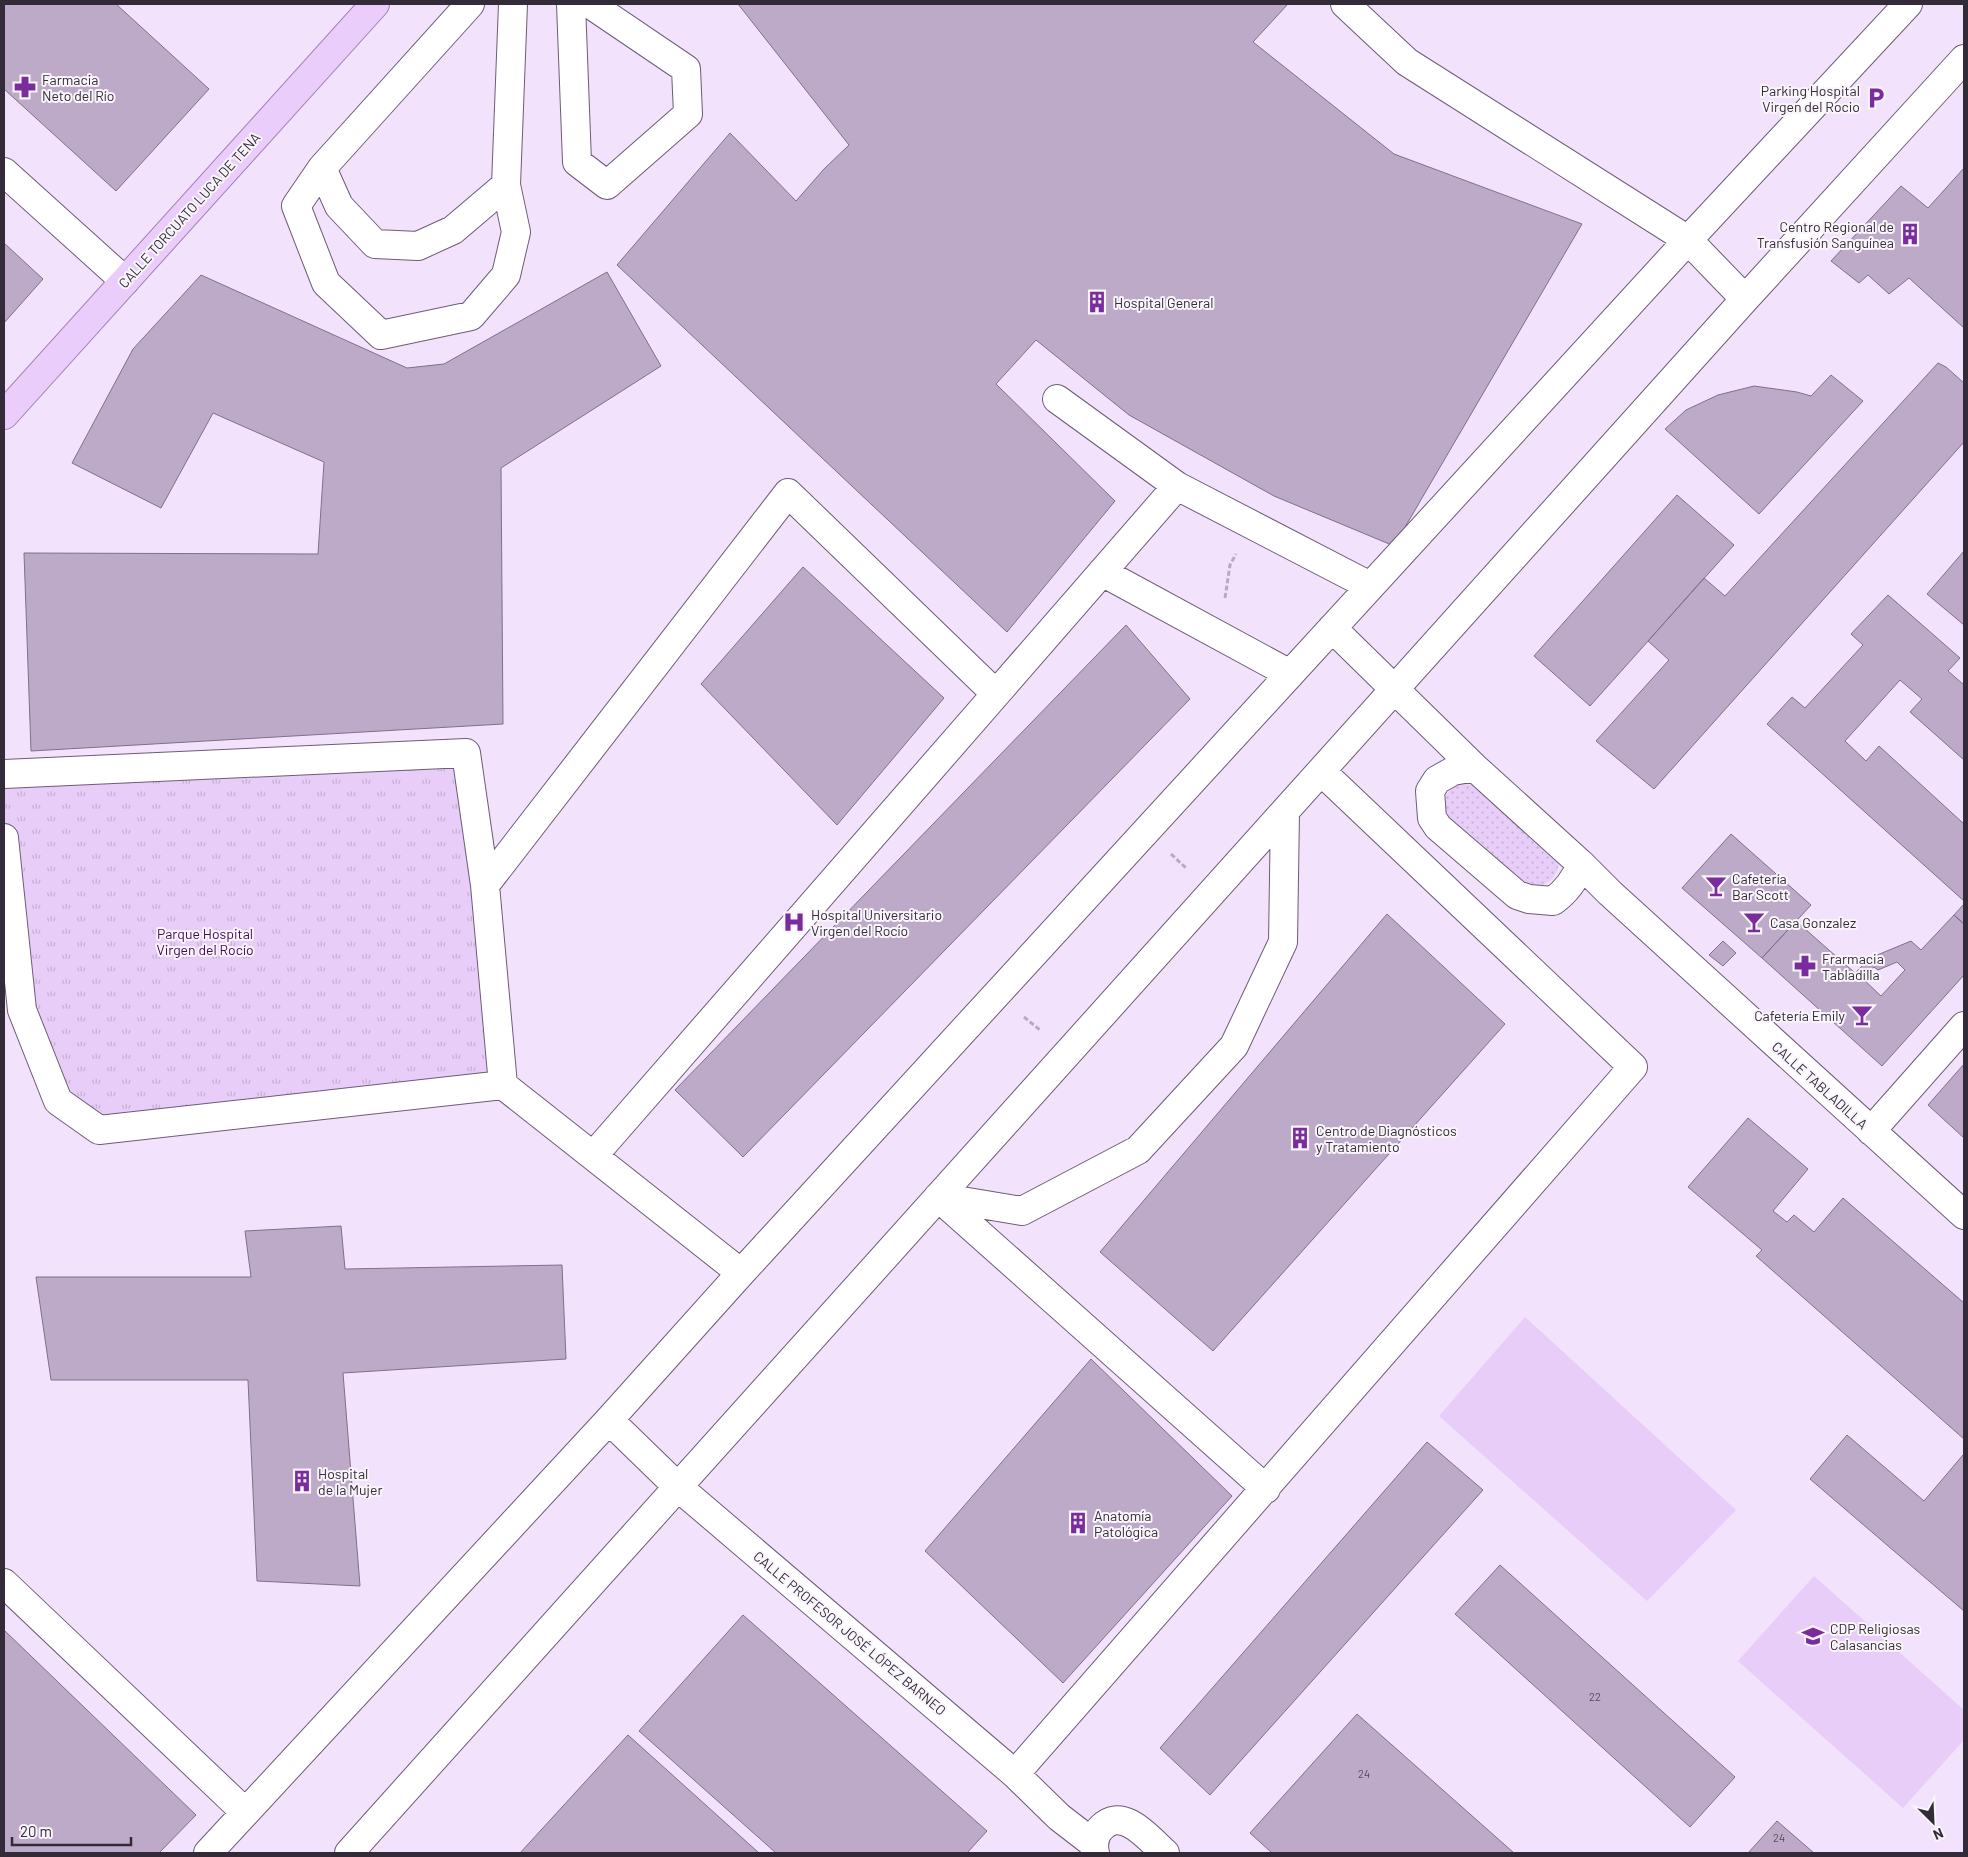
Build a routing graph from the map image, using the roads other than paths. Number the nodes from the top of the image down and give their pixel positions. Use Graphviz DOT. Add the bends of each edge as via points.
graph roads {
  1 [pos="375,4"];
  2 [pos="470,4"];
  3 [pos="512,4"];
  4 [pos="572,4"];
  5 [pos="590,4"];
  6 [pos="1345,4"];
  7 [pos="1908,4"];
  8 [pos="1964,59"];
  9 [pos="322,168"];
  10 [pos="4,172"];
  11 [pos="506,185"];
  12 [pos="1688,240"];
  13 [pos="125,281"];
  14 [pos="1745,299"];
  15 [pos="1057,399"];
  16 [pos="4,416"];
  17 [pos="1177,486"];
  18 [pos="1102,572"];
  19 [pos="1370,586"];
  20 [pos="1332,628"];
  21 [pos="1290,674"];
  22 [pos="1395,688"];
  23 [pos="996,694"];
  24 [pos="1474,767"];
  25 [pos="1321,771"];
  26 [pos="4,774"];
  27 [pos="1285,812"];
  28 [pos="4,838"];
  29 [pos="1581,864"];
  30 [pos="485,885"];
  31 [pos="1964,1026"];
  32 [pos="503,1085"];
  33 [pos="1871,1131"];
  34 [pos="593,1156"];
  35 [pos="938,1197"];
  36 [pos="1964,1215"];
  37 [pos="741,1273"];
  38 [pos="609,1420"];
  39 [pos="678,1487"];
  40 [pos="1266,1488"];
  41 [pos="4,1583"];
  42 [pos="1015,1774"];
  43 [pos="245,1812"];
  44 [pos="1095,1849"];
  45 [pos="208,1853"];
  46 [pos="350,1853"];
  47 [pos="1165,1853"];
  1 -- 13 [label="main road, CALLE TORCUATO LUCA DE TENA"];
  2 -- 9 [label="street"];
  3 -- 11 [label="street"];
  4 -- 5 [label="street" via="577,162 607,185 688,114 686,69"];
  6 -- 12 [label="street" via="1407,62"];
  7 -- 12 [label="street"];
  8 -- 14 [label="street"];
  9 -- 11 [label="street" via="339,206 374,244 418,246 453,230"];
  9 -- 11 [label="street" via="296,206 326,283 381,335 471,316 506,275 516,232"];
  10 -- 13 [label="street"];
  12 -- 14 [label="street"];
  12 -- 19 [label="street"];
  13 -- 16 [label="main road, CALLE TORCUATO LUCA DE TENA"];
  14 -- 22 [label="street"];
  15 -- 17 [label="street"];
  17 -- 18 [label="street"];
  17 -- 19 [label="street"];
  18 -- 21 [label="street"];
  18 -- 23 [label="street"];
  19 -- 20 [label="street"];
  20 -- 21 [label="street"];
  20 -- 22 [label="street, CALLE TABLADILLA"];
  21 -- 37 [label="street"];
  22 -- 24 [label="street, CALLE TABLADILLA"];
  22 -- 25 [label="street"];
  23 -- 30 [label="street" via="788,494"];
  23 -- 34 [label="street"];
  24 -- 29 [label="street, CALLE TABLADILLA"];
  24 -- 29 [label="street" via="1437,780 1430,790 1432,818 1438,827 1504,886 1529,899 1553,901 1577,876"];
  25 -- 27 [label="street"];
  25 -- 40 [label="street" via="1633,1067"];
  26 -- 30 [label="street" via="466,753"];
  27 -- 35 [label="street"];
  27 -- 35 [label="street" via="1283,942 1234,1046 1138,1150 1022,1211"];
  28 -- 32 [label="street" via="22,1010 58,1101 99,1130"];
  29 -- 33 [label="street, CALLE TABLADILLA"];
  30 -- 32 [label="street"];
  31 -- 33 [label="street"];
  32 -- 34 [label="street"];
  33 -- 36 [label="street, CALLE TABLADILLA"];
  34 -- 37 [label="street"];
  35 -- 39 [label="street"];
  35 -- 40 [label="street"];
  37 -- 38 [label="street"];
  38 -- 39 [label="street, CALLE PROFESOR JOSÉ LÓPEZ BARNEO"];
  38 -- 43 [label="street"];
  39 -- 42 [label="street, CALLE PROFESOR JOSÉ LÓPEZ BARNEO"];
  39 -- 46 [label="street"];
  40 -- 42 [label="street"];
  41 -- 43 [label="street"];
  42 -- 44 [label="street, CALLE PROFESOR JOSÉ LÓPEZ BARNEO"];
  43 -- 45 [label="street"];
  44 -- 47 [label="street, CALLE PROFESOR JOSÉ LÓPEZ BARNEO" via="1096,1836 1101,1828 1118,1820 1138,1828"];
}
